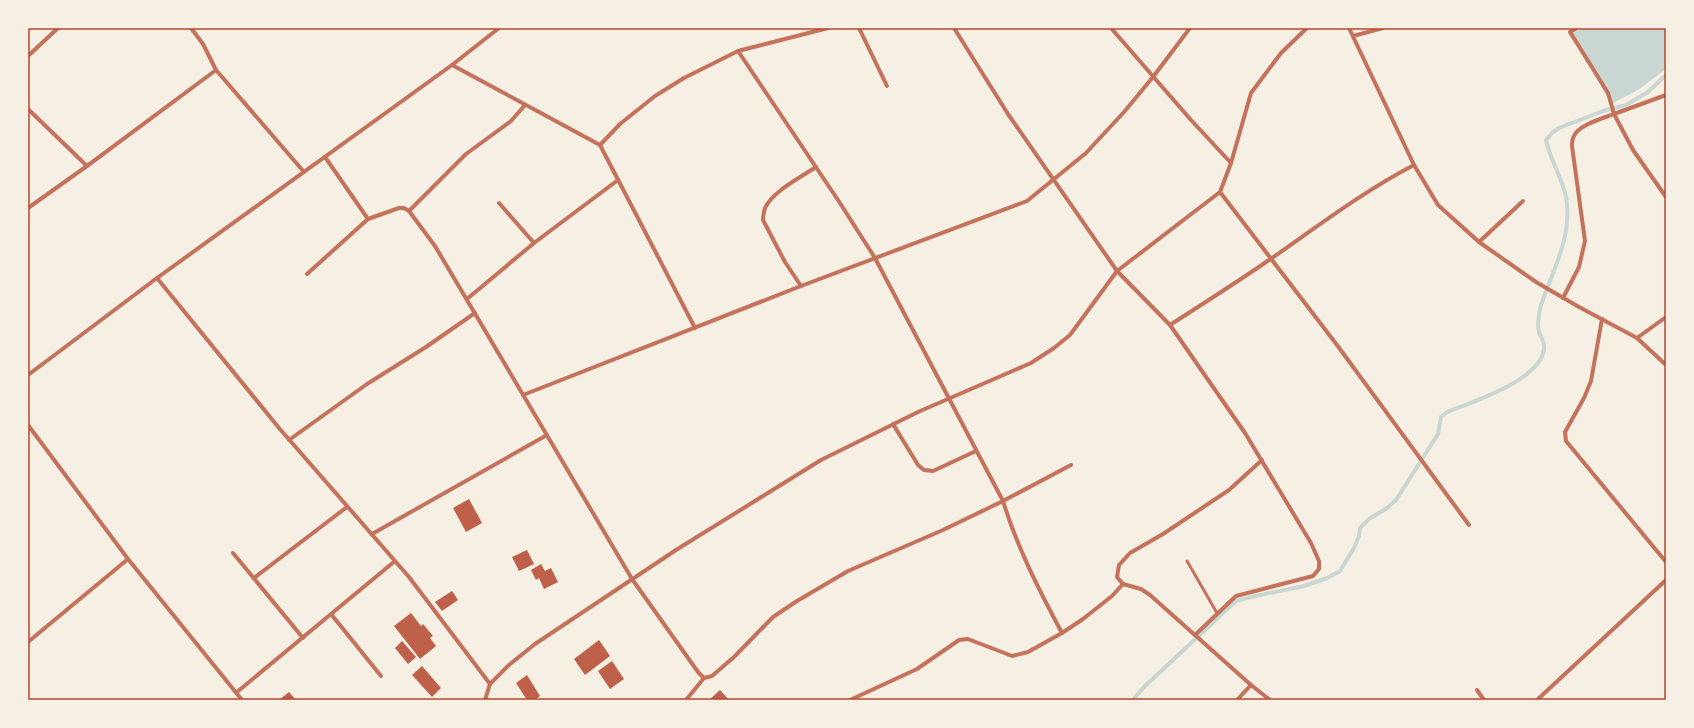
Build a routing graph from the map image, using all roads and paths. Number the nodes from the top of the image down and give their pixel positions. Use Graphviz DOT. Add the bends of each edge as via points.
graph roads {
  1 [pos="58,28"];
  2 [pos="191,28"];
  3 [pos="499,28"];
  4 [pos="828,28"];
  5 [pos="859,28"];
  6 [pos="954,28"];
  7 [pos="1111,28"];
  8 [pos="1190,28"];
  9 [pos="1307,28"];
  10 [pos="1349,28"];
  11 [pos="1383,28"];
  12 [pos="1567,28"];
  13 [pos="1577,28"];
  14 [pos="1570,32"];
  15 [pos="1353,36"];
  16 [pos="738,51"];
  17 [pos="28,56"];
  18 [pos="452,65"];
  19 [pos="216,70"];
  20 [pos="1153,77"];
  21 [pos="887,86"];
  22 [pos="1666,95"];
  23 [pos="526,105"];
  24 [pos="28,109"];
  25 [pos="1614,114"];
  26 [pos="600,145"];
  27 [pos="325,157"];
  28 [pos="1231,164"];
  29 [pos="1414,165"];
  30 [pos="87,166"];
  31 [pos="816,167"];
  32 [pos="304,172"];
  33 [pos="618,180"];
  34 [pos="1052,180"];
  35 [pos="1220,192"];
  36 [pos="1666,197"];
  37 [pos="1522,201"];
  38 [pos="499,203"];
  39 [pos="28,208"];
  40 [pos="409,211"];
  41 [pos="368,218"];
  42 [pos="1479,242"];
  43 [pos="534,243"];
  44 [pos="875,258"];
  45 [pos="1271,259"];
  46 [pos="1117,270"];
  47 [pos="307,274"];
  48 [pos="157,278"];
  49 [pos="801,286"];
  50 [pos="1563,298"];
  51 [pos="467,299"];
  52 [pos="475,313"];
  53 [pos="1666,317"];
  54 [pos="1602,319"];
  55 [pos="1170,325"];
  56 [pos="695,328"];
  57 [pos="1637,338"];
  58 [pos="1666,365"];
  59 [pos="28,375"];
  60 [pos="523,395"];
  61 [pos="948,398"];
  62 [pos="893,424"];
  63 [pos="28,425"];
  64 [pos="547,436"];
  65 [pos="289,440"];
  66 [pos="976,450"];
  67 [pos="1262,460"];
  68 [pos="1071,465"];
  69 [pos="1003,501"];
  70 [pos="347,507"];
  71 [pos="1469,525"];
  72 [pos="372,534"];
  73 [pos="233,552"];
  74 [pos="128,559"];
  75 [pos="395,561"];
  76 [pos="1187,561"];
  77 [pos="1666,562"];
  78 [pos="254,578"];
  79 [pos="632,579"];
  80 [pos="1666,580"];
  81 [pos="1123,584"];
  82 [pos="1217,613"];
  83 [pos="332,614"];
  84 [pos="1062,633"];
  85 [pos="1193,634"];
  86 [pos="303,638"];
  87 [pos="28,642"];
  88 [pos="382,676"];
  89 [pos="704,678"];
  90 [pos="490,684"];
  91 [pos="1251,686"];
  92 [pos="1477,690"];
  93 [pos="237,692"];
  94 [pos="242,700"];
  95 [pos="485,700"];
  96 [pos="686,700"];
  97 [pos="850,700"];
  98 [pos="1237,700"];
  99 [pos="1270,700"];
  100 [pos="1484,700"];
  101 [pos="1538,700"];
  1 -- 17 [label="street"];
  2 -- 19 [label="street" via="203,44"];
  3 -- 18 [label="street"];
  4 -- 16 [label="street"];
  5 -- 21 [label="street"];
  6 -- 34 [label="street"];
  7 -- 20 [label="street"];
  8 -- 20 [label="street"];
  9 -- 28 [label="street" via="1282,53 1251,93"];
  10 -- 15 [label="street"];
  11 -- 15 [label="street"];
  12 -- 14 [label="street"];
  13 -- 14 [label="street"];
  14 -- 25 [label="street" via="1608,92"];
  15 -- 29 [label="street"];
  16 -- 26 [label="street" via="684,78 655,96 620,124"];
  16 -- 31 [label="street"];
  18 -- 23 [label="street"];
  18 -- 27 [label="street"];
  19 -- 30 [label="street"];
  19 -- 32 [label="street"];
  20 -- 28 [label="street"];
  20 -- 34 [label="street" via="1086,152"];
  22 -- 25 [label="street"];
  23 -- 26 [label="street"];
  23 -- 40 [label="street" via="511,120 466,154"];
  24 -- 30 [label="street"];
  25 -- 36 [label="street" via="1633,150"];
  25 -- 50 [label="street" via="1584,126 1573,136 1572,146 1585,241 1579,266"];
  26 -- 33 [label="street"];
  27 -- 32 [label="street"];
  27 -- 41 [label="street"];
  28 -- 35 [label="street"];
  29 -- 42 [label="street" via="1438,205"];
  29 -- 45 [label="street" via="1362,196"];
  30 -- 39 [label="street"];
  31 -- 44 [label="street"];
  31 -- 49 [label="street" via="778,193 765,209 763,220"];
  32 -- 48 [label="street"];
  33 -- 43 [label="street"];
  33 -- 56 [label="street"];
  34 -- 44 [label="street" via="1027,201"];
  34 -- 46 [label="street"];
  35 -- 45 [label="street"];
  35 -- 46 [label="street"];
  37 -- 42 [label="street"];
  38 -- 43 [label="street"];
  40 -- 41 [label="street" via="400,208"];
  40 -- 51 [label="street" via="435,246"];
  41 -- 47 [label="street"];
  42 -- 50 [label="street"];
  43 -- 51 [label="street"];
  44 -- 49 [label="street"];
  44 -- 61 [label="street"];
  45 -- 55 [label="street"];
  45 -- 71 [label="street"];
  46 -- 55 [label="street"];
  46 -- 61 [label="street" via="1070,335 1054,348 1031,363"];
  48 -- 59 [label="street"];
  48 -- 65 [label="street"];
  49 -- 56 [label="street"];
  50 -- 54 [label="street"];
  51 -- 52 [label="street"];
  52 -- 60 [label="street"];
  52 -- 65 [label="street" via="367,384"];
  53 -- 57 [label="street"];
  54 -- 57 [label="street"];
  54 -- 77 [label="street" via="1591,381 1565,436 1566,441"];
  55 -- 67 [label="street"];
  56 -- 60 [label="street"];
  57 -- 58 [label="street"];
  60 -- 64 [label="street"];
  61 -- 62 [label="street"];
  61 -- 66 [label="street"];
  62 -- 66 [label="street" via="918,465 924,470 932,472"];
  62 -- 79 [label="street" via="821,460"];
  63 -- 74 [label="street"];
  64 -- 72 [label="street"];
  64 -- 79 [label="street"];
  65 -- 70 [label="street"];
  66 -- 69 [label="street"];
  67 -- 81 [label="street" via="1229,490 1130,553 1119,566 1117,577"];
  67 -- 82 [label="street" via="1311,543 1319,561 1319,569 1312,577 1236,596"];
  68 -- 69 [label="street"];
  69 -- 84 [label="street" via="1012,531"];
  69 -- 89 [label="street" via="848,571 803,597 773,617 734,657 712,676"];
  70 -- 72 [label="street"];
  70 -- 78 [label="street"];
  72 -- 75 [label="street"];
  73 -- 78 [label="street"];
  74 -- 87 [label="street"];
  74 -- 93 [label="street"];
  75 -- 83 [label="street"];
  75 -- 90 [label="street"];
  76 -- 82 [label="lane"];
  78 -- 86 [label="street"];
  79 -- 89 [label="street"];
  79 -- 90 [label="street" via="535,644 508,665"];
  80 -- 101 [label="street"];
  81 -- 84 [label="street" via="1112,596"];
  81 -- 85 [label="street" via="1141,589 1150,595"];
  82 -- 85 [label="street"];
  83 -- 86 [label="street"];
  83 -- 88 [label="street"];
  84 -- 97 [label="street" via="1028,652 1012,656 968,639 958,640 917,669"];
  85 -- 91 [label="street"];
  86 -- 93 [label="street"];
  89 -- 96 [label="street"];
  90 -- 95 [label="street"];
  91 -- 98 [label="street"];
  91 -- 99 [label="street"];
  92 -- 100 [label="street"];
  93 -- 94 [label="street"];
}
